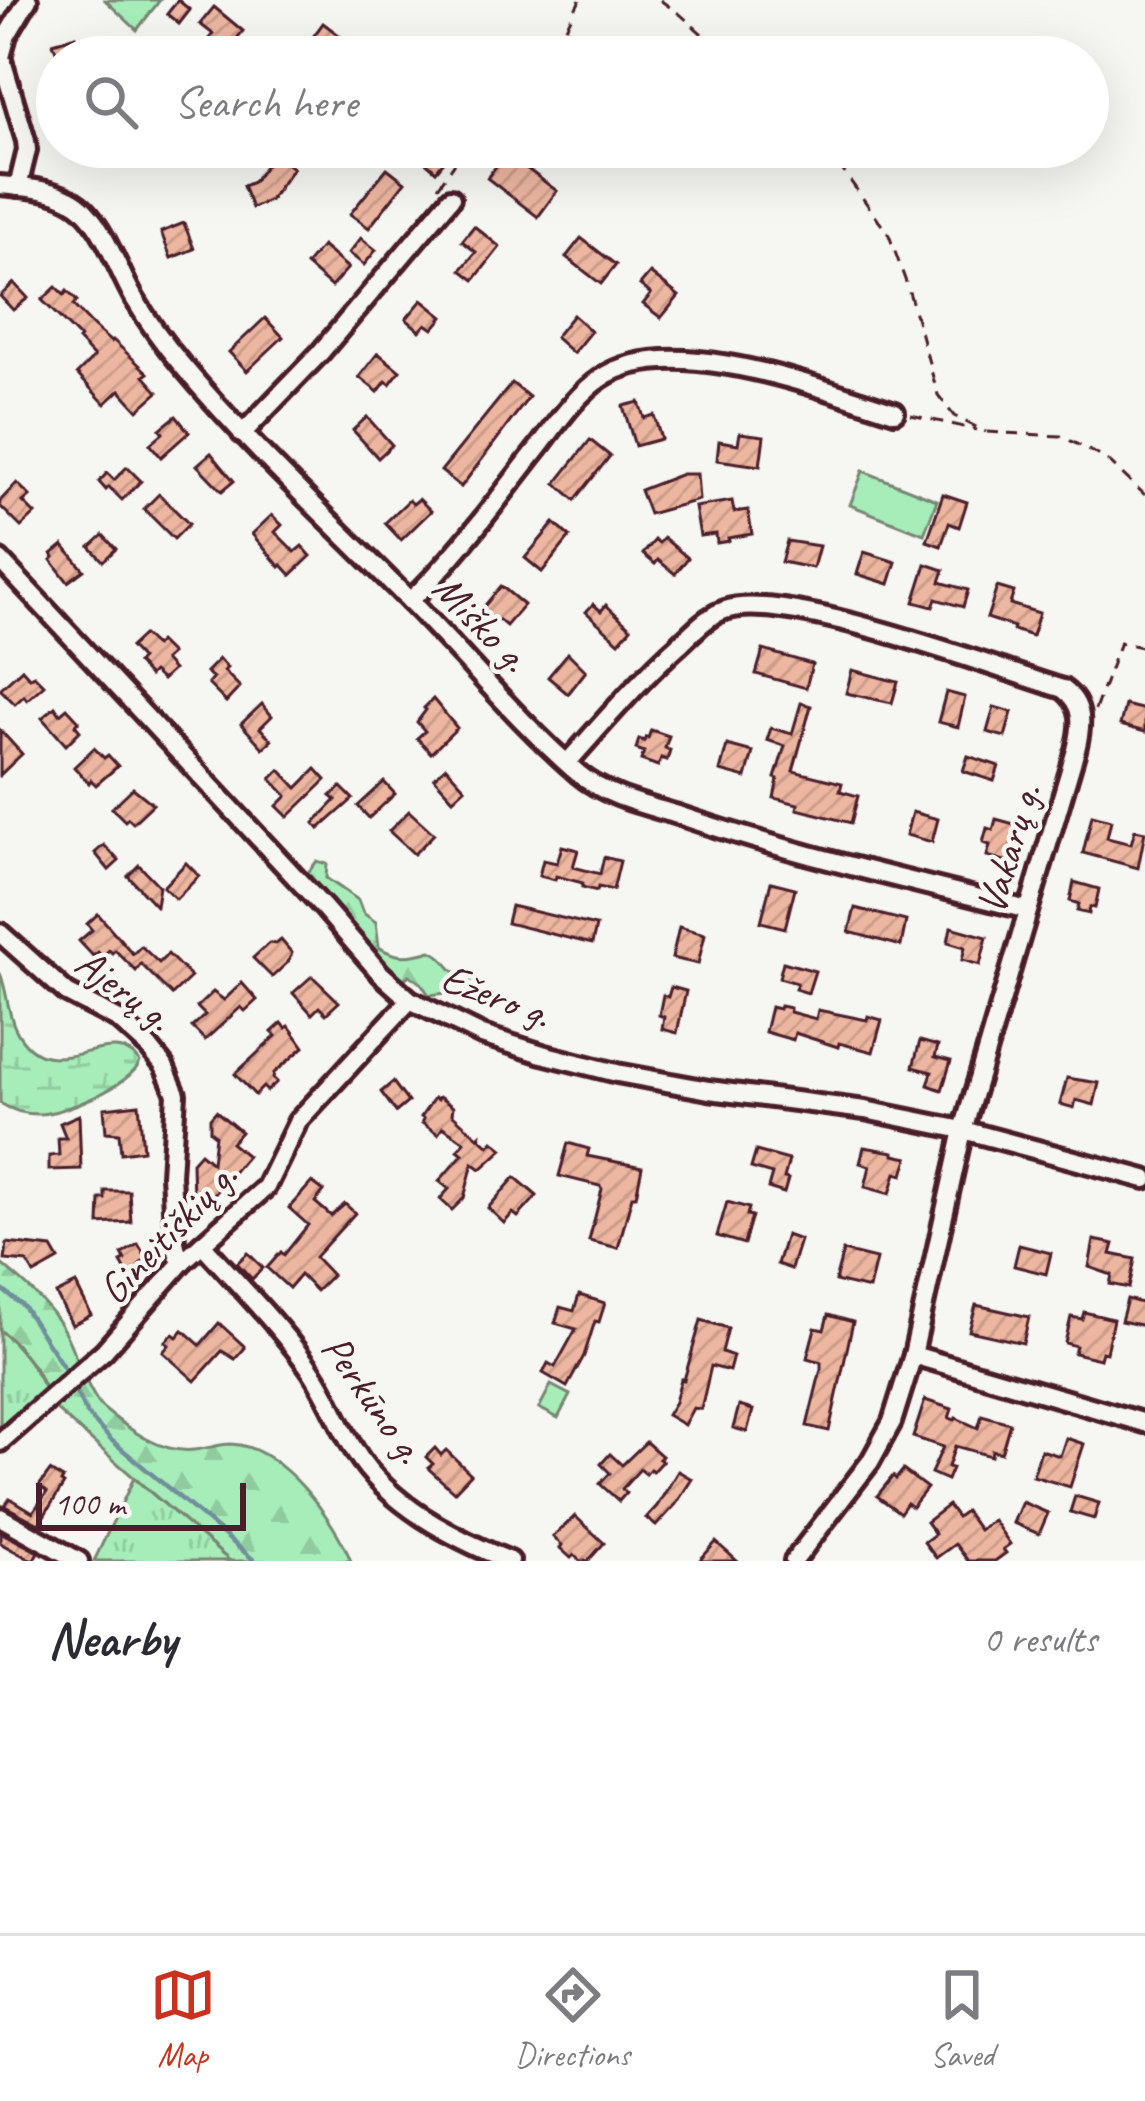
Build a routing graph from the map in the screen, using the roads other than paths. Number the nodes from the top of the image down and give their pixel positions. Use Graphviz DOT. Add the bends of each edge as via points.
graph roads {
  1 [pos="28,0"];
  2 [pos="9,186"];
  3 [pos="444,192"];
  4 [pos="895,412"];
  5 [pos="242,434"];
  6 [pos="0,560"];
  7 [pos="410,601"];
  8 [pos="567,764"];
  9 [pos="1028,910"];
  10 [pos="0,933"];
  11 [pos="410,1000"];
  12 [pos="964,1130"];
  13 [pos="1145,1179"];
  14 [pos="202,1244"];
  15 [pos="183,1261"];
  16 [pos="914,1355"];
  17 [pos="1145,1424"];
  18 [pos="0,1442"];
  19 [pos="0,1517"];
  20 [pos="79,1561"];
  21 [pos="510,1561"];
  22 [pos="794,1561"];
  1 -- 2 [label="street, Miško g." via="1,57 27,150"];
  2 -- 5 [label="street, Miško g." via="83,209 146,316"];
  3 -- 5 [label="street" via="320,353"];
  4 -- 7 [label="street" via="746,368 656,361 614,370 569,409"];
  5 -- 7 [label="street, Miško g."];
  6 -- 11 [label="street, Ežero g."];
  7 -- 8 [label="street, Miško g."];
  8 -- 9 [label="street, Miško g." via="598,787 766,845"];
  8 -- 9 [label="street, Vakarų g." via="705,621 745,606 855,625 1063,689 1081,719"];
  9 -- 12 [label="street, Vakarų g."];
  10 -- 15 [label="street, Ajerų g." via="67,993 119,1020 164,1066 176,1094 170,1175"];
  11 -- 12 [label="street, Ežero g." via="482,1035 616,1073"];
  11 -- 14 [label="street, Gineitiškių g." via="298,1121 259,1196"];
  12 -- 13 [label="street, Ežero g."];
  12 -- 16 [label="street, Vakarų g."];
  14 -- 15 [label="street, Gineitiškių g."];
  14 -- 21 [label="street, Perkūno g." via="308,1365 380,1481 465,1543"];
  15 -- 18 [label="street, Gineitiškių g." via="104,1351"];
  16 -- 17 [label="street"];
  16 -- 22 [label="street, Vakarų g." via="883,1441"];
  19 -- 20 [label="street"];
}
